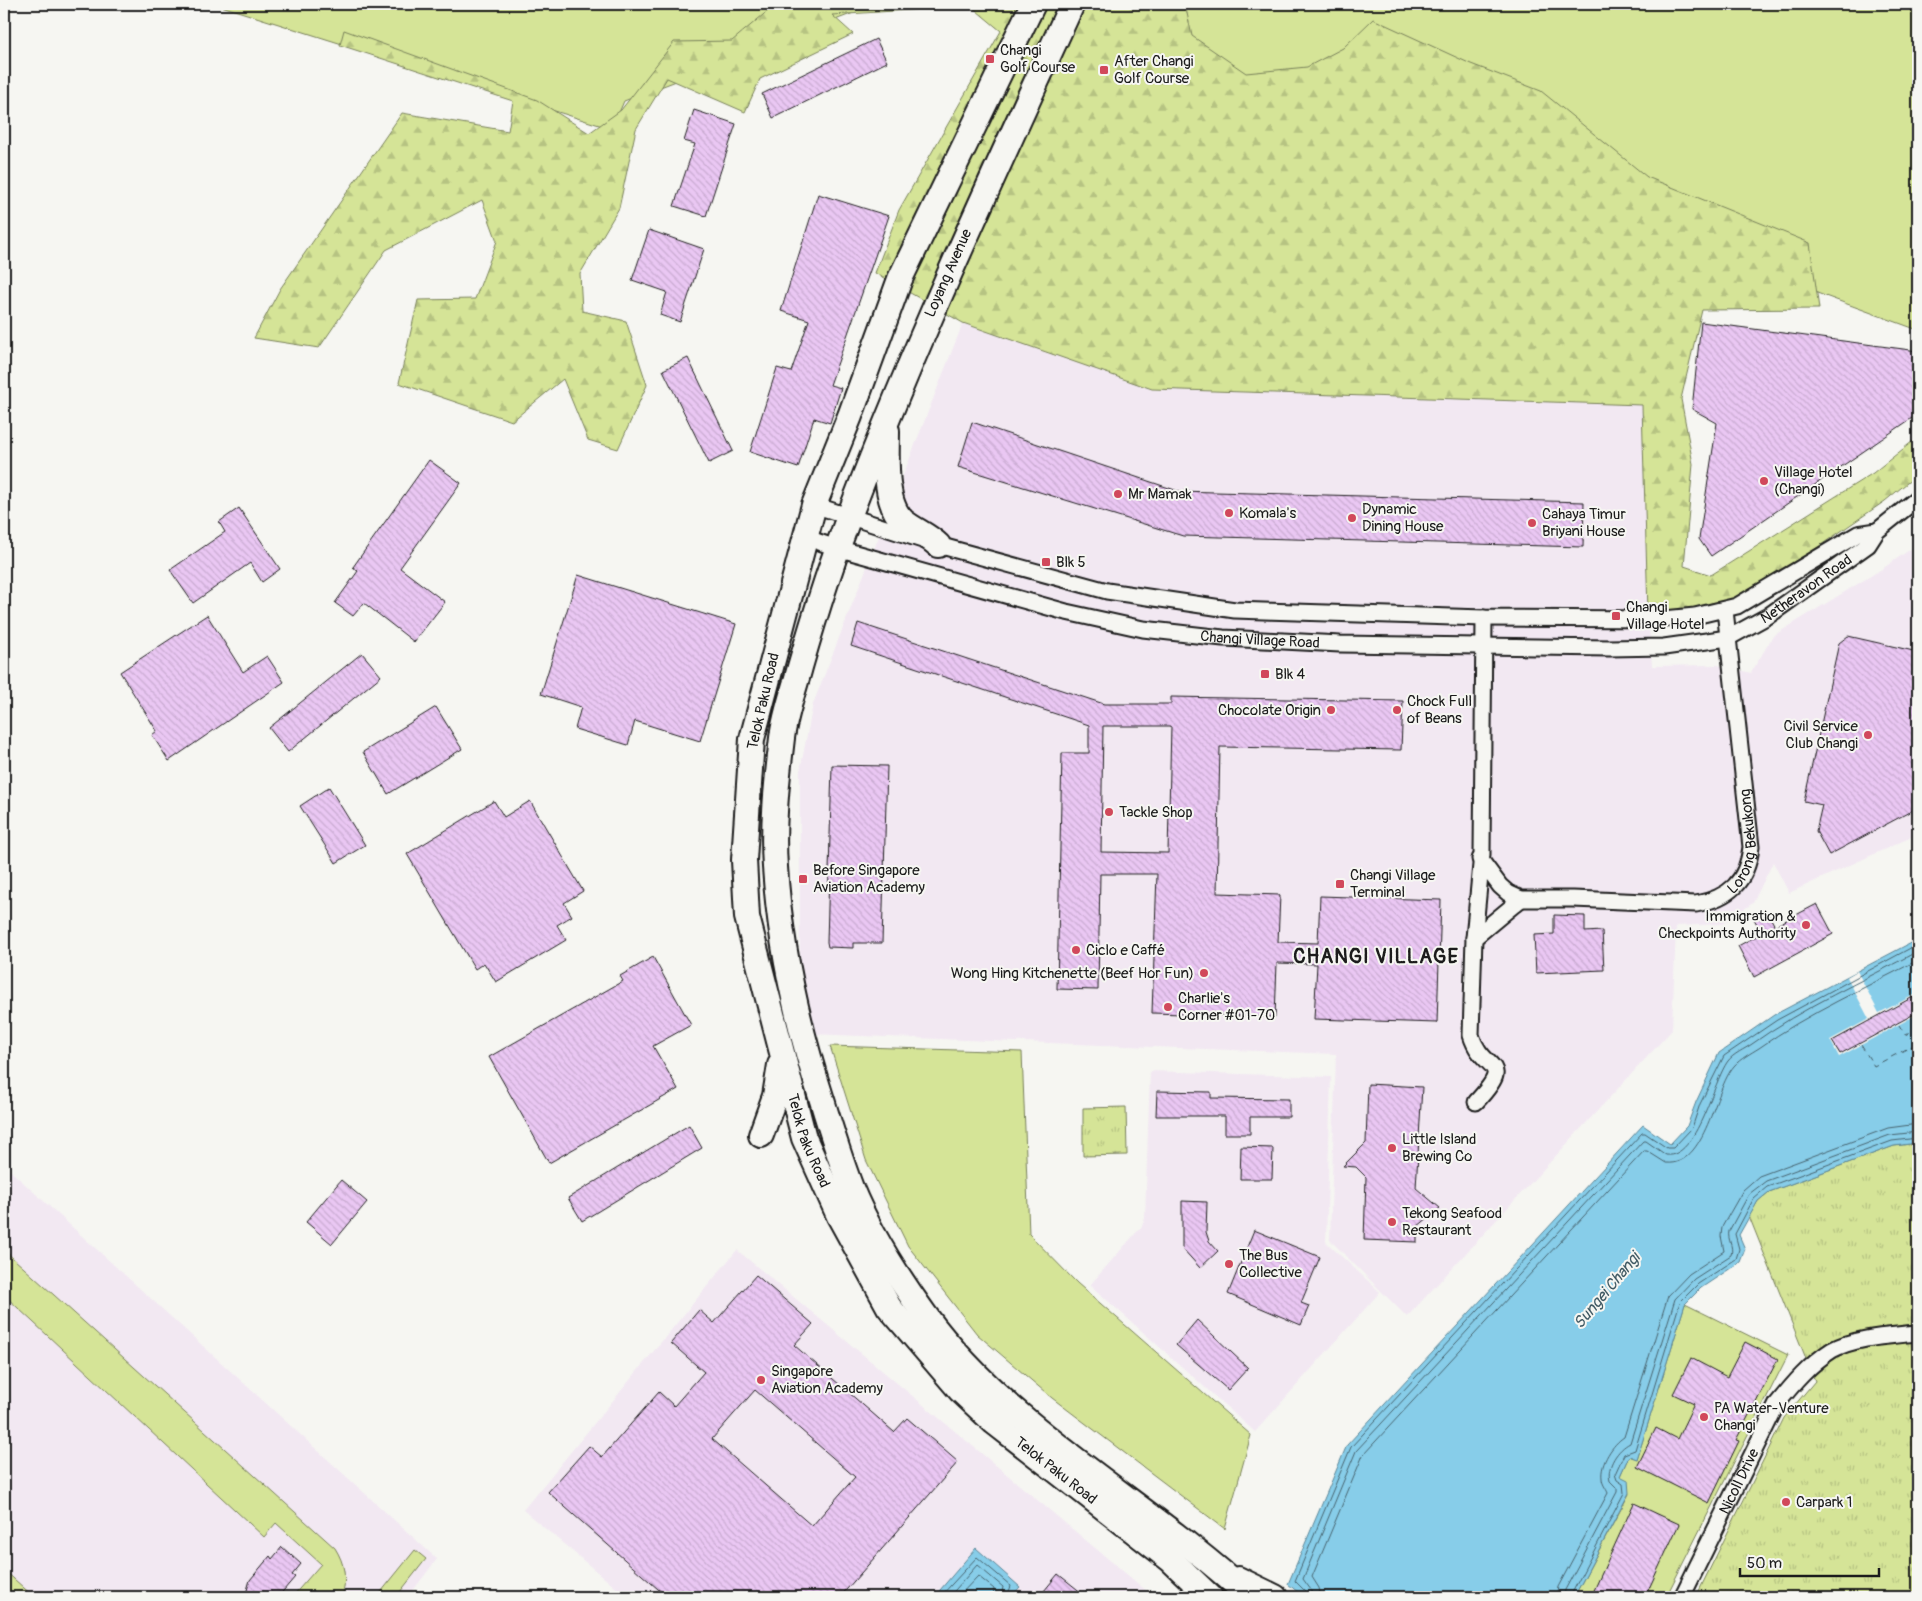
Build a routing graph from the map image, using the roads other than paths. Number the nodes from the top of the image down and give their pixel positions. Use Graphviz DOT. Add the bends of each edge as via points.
graph roads {
  1 [pos="1033,4"];
  2 [pos="1072,4"];
  3 [pos="887,414"];
  4 [pos="1918,498"];
  5 [pos="814,505"];
  6 [pos="849,516"];
  7 [pos="1878,531"];
  8 [pos="804,536"];
  9 [pos="938,545"];
  10 [pos="837,548"];
  11 [pos="1725,610"];
  12 [pos="1484,618"];
  13 [pos="1728,638"];
  14 [pos="1483,647"];
  15 [pos="1480,859"];
  16 [pos="1522,899"];
  17 [pos="1474,938"];
  18 [pos="782,1058"];
  19 [pos="1476,1102"];
  20 [pos="761,1135"];
  21 [pos="1916,1333"];
  22 [pos="1223,1572"];
  23 [pos="1210,1597"];
  24 [pos="1250,1597"];
  25 [pos="1275,1597"];
  26 [pos="1682,1597"];
  1 -- 5 [label="main road" via="900,279"];
  2 -- 3 [label="main road, Loyang Avenue" via="931,310"];
  3 -- 6 [label="main road, Loyang Avenue"];
  3 -- 9 [label="main road" via="887,479 892,500 902,520"];
  4 -- 7 [label="street, Netheravon Road"];
  5 -- 6 [label="street, Changi Village Road"];
  5 -- 8 [label="main road"];
  6 -- 9 [label="street, Changi Village Road"];
  6 -- 10 [label="main road, Loyang Avenue"];
  7 -- 11 [label="street, Netheravon Road" via="1858,534"];
  7 -- 13 [label="street, Netheravon Road" via="1868,545 1798,596"];
  8 -- 10 [label="street, Changi Village Road"];
  8 -- 18 [label="main road, Telok Paku Road" via="752,739 744,860 747,917"];
  9 -- 12 [label="street, Changi Village Road" via="1107,591 1177,603 1256,611"];
  10 -- 14 [label="street, Changi Village Road" via="1066,612 1143,629 1223,638"];
  10 -- 22 [label="main road, Telok Paku Road" via="784,726 774,865 787,963 808,1057 853,1192 883,1250 926,1316 977,1376 1024,1420"];
  11 -- 12 [label="street, Changi Village Road" via="1664,619"];
  11 -- 13 [label="street, Lorong Bekukong"];
  12 -- 14 [label="street"];
  13 -- 14 [label="street, Changi Village Road" via="1664,648"];
  13 -- 16 [label="street, Lorong Bekukong" via="1751,847 1749,863 1730,892 1696,904"];
  14 -- 15 [label="street"];
  15 -- 16 [label="street" via="1500,886"];
  15 -- 17 [label="street"];
  16 -- 17 [label="street"];
  17 -- 19 [label="street" via="1471,1035 1476,1048 1496,1069 1491,1085"];
  18 -- 20 [label="main road" via="775,1096"];
  18 -- 23 [label="main road, Telok Paku Road" via="804,1138 839,1216 889,1307 960,1390 994,1422 1171,1560"];
  21 -- 26 [label="street, Nicoll Drive" via="1834,1349 1799,1378 1777,1404"];
  22 -- 24 [label="main road, Telok Paku Road"];
  22 -- 25 [label="main road"];
}
